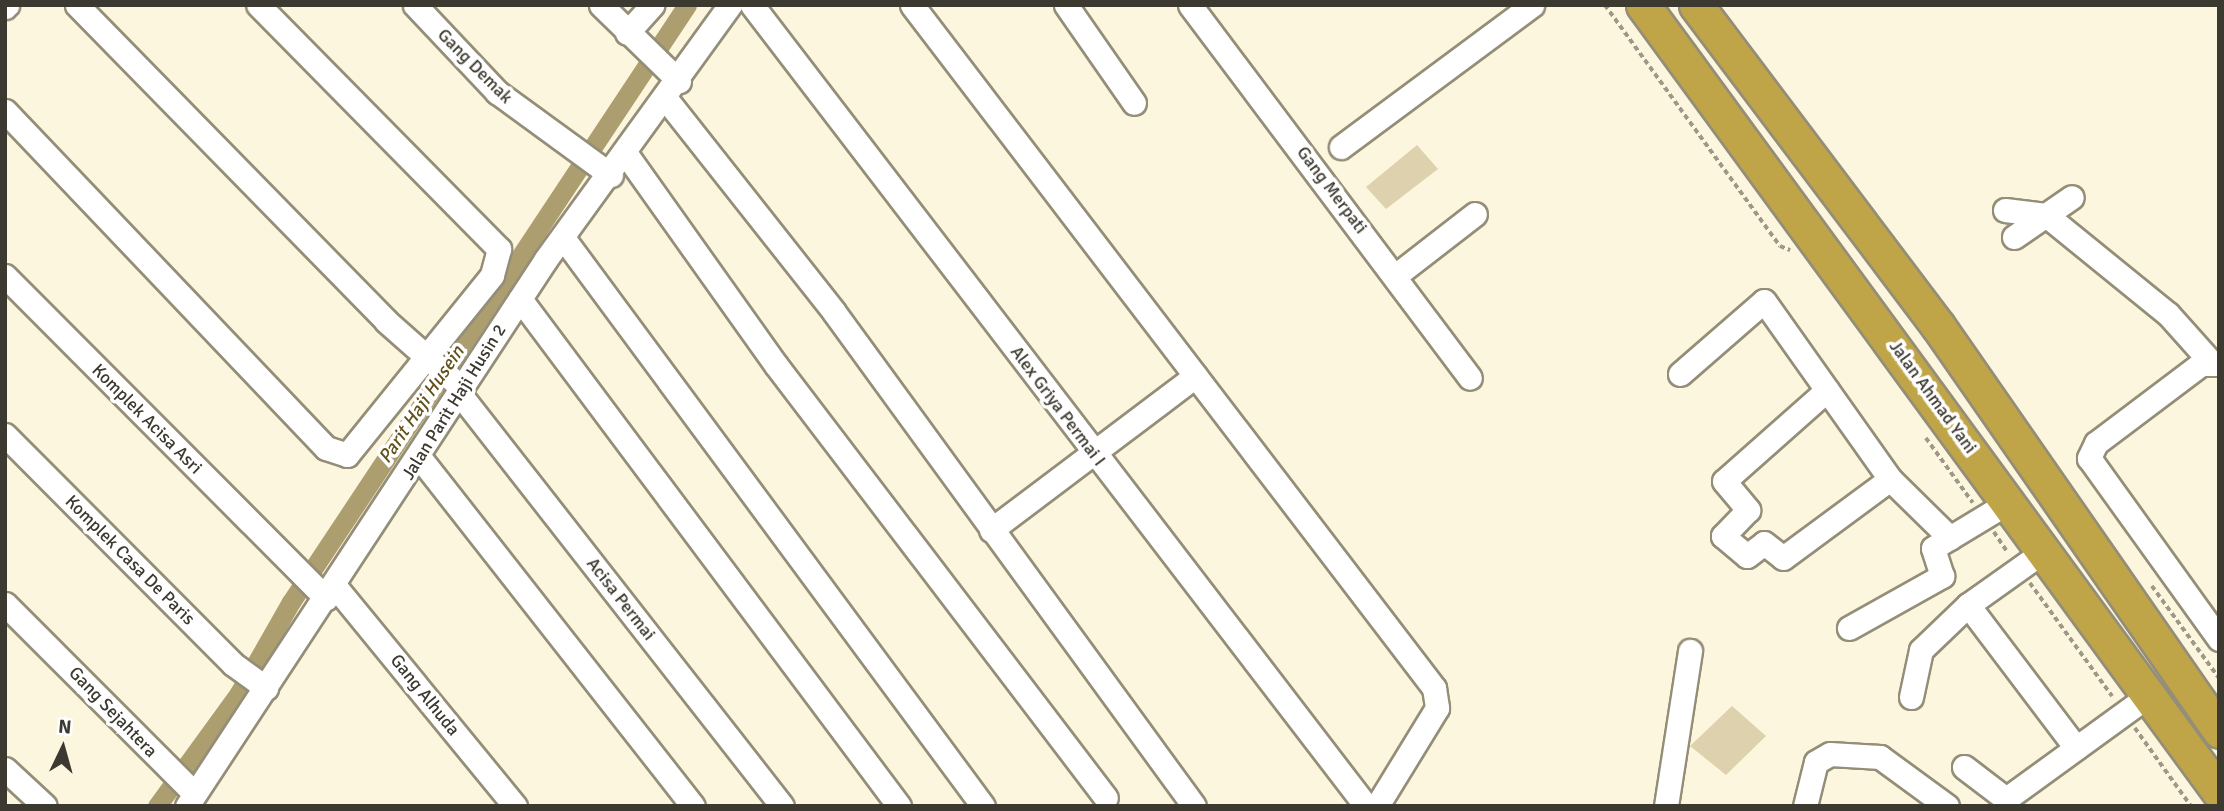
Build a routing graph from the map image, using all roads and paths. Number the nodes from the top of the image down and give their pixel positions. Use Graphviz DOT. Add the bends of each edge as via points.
graph roads {
  1 [pos="77,5"];
  2 [pos="258,5"];
  3 [pos="415,5"];
  4 [pos="601,5"];
  5 [pos="652,5"];
  6 [pos="730,5"];
  7 [pos="752,5"];
  8 [pos="912,5"];
  9 [pos="1066,5"];
  10 [pos="1190,5"];
  11 [pos="1532,5"];
  12 [pos="1605,5"];
  13 [pos="1643,5"];
  14 [pos="1696,5"];
  15 [pos="627,33"];
  16 [pos="665,76"];
  17 [pos="1134,103"];
  18 [pos="5,111"];
  19 [pos="1341,147"];
  20 [pos="626,154"];
  21 [pos="604,171"];
  22 [pos="2073,197"];
  23 [pos="2005,210"];
  24 [pos="1475,214"];
  25 [pos="2046,215"];
  26 [pos="2014,237"];
  27 [pos="564,239"];
  28 [pos="1798,260"];
  29 [pos="5,276"];
  30 [pos="1395,276"];
  31 [pos="520,299"];
  32 [pos="430,363"];
  33 [pos="2214,363"];
  34 [pos="1680,374"];
  35 [pos="1195,376"];
  36 [pos="1470,378"];
  37 [pos="459,388"];
  38 [pos="1828,390"];
  39 [pos="1918,427"];
  40 [pos="5,435"];
  41 [pos="1092,452"];
  42 [pos="420,458"];
  43 [pos="1890,479"];
  44 [pos="1994,515"];
  45 [pos="991,530"];
  46 [pos="1950,538"];
  47 [pos="2027,561"];
  48 [pos="326,591"];
  49 [pos="5,604"];
  50 [pos="1968,605"];
  51 [pos="1849,628"];
  52 [pos="2219,639"];
  53 [pos="1690,651"];
  54 [pos="261,685"];
  55 [pos="1910,697"];
  56 [pos="2131,706"];
  57 [pos="2219,730"];
  58 [pos="2076,748"];
  59 [pos="1964,767"];
  60 [pos="5,769"];
  61 [pos="2219,792"];
  62 [pos="190,796"];
  63 [pos="1106,798"];
  64 [pos="45,806"];
  65 [pos="515,806"];
  66 [pos="694,806"];
  67 [pos="782,806"];
  68 [pos="899,806"];
  69 [pos="982,806"];
  70 [pos="1194,806"];
  71 [pos="1366,806"];
  72 [pos="1377,806"];
  73 [pos="1666,806"];
  74 [pos="1805,806"];
  75 [pos="1947,806"];
  76 [pos="2191,806"];
  1 -- 32 [label="street, Acisa Permai"];
  2 -- 32 [label="street" via="499,249 492,275"];
  3 -- 21 [label="street, Gang Demak" via="497,92"];
  4 -- 15 [label="street"];
  5 -- 15 [label="street"];
  6 -- 16 [label="street, Jalan Parit Haji Husin 2"];
  7 -- 41 [label="street, Alex Griya Permai I"];
  8 -- 35 [label="street"];
  9 -- 17 [label="street"];
  10 -- 30 [label="street, Gang Merpati"];
  11 -- 19 [label="street"];
  12 -- 28 [label="path" via="1780,246"];
  13 -- 44 [label="highway, Jalan Ahmad Yani"];
  14 -- 57 [label="highway" via="1938,326"];
  15 -- 16 [label="street"];
  16 -- 20 [label="street, Jalan Parit Haji Husin 2"];
  16 -- 45 [label="street"];
  18 -- 32 [label="street" via="335,454 356,450"];
  20 -- 21 [label="street, Jalan Parit Haji Husin 2"];
  20 -- 63 [label="street" via="776,365"];
  21 -- 27 [label="street, Jalan Parit Haji Husin 2"];
  22 -- 25 [label="street"];
  23 -- 25 [label="street"];
  24 -- 30 [label="street"];
  25 -- 26 [label="street"];
  25 -- 33 [label="street" via="2168,314"];
  27 -- 31 [label="street, Jalan Parit Haji Husin 2"];
  27 -- 69 [label="street"];
  29 -- 48 [label="street, Komplek Acisa Asri" via="288,563"];
  30 -- 36 [label="street, Gang Merpati"];
  31 -- 37 [label="street, Jalan Parit Haji Husin 2"];
  31 -- 68 [label="street"];
  32 -- 37 [label="street, Acisa Permai"];
  33 -- 52 [label="street" via="2096,443 2089,458"];
  34 -- 38 [label="street" via="1764,301"];
  35 -- 41 [label="street"];
  35 -- 72 [label="street" via="1434,688 1437,708"];
  37 -- 42 [label="street, Jalan Parit Haji Husin 2"];
  37 -- 67 [label="street, Acisa Permai"];
  38 -- 43 [label="street"];
  38 -- 43 [label="street" via="1724,481 1748,510 1723,536 1747,556 1764,543 1783,558"];
  39 -- 44 [label="path"];
  40 -- 54 [label="street, Komplek Casa De Paris" via="233,664"];
  41 -- 45 [label="street"];
  41 -- 71 [label="street, Alex Griya Permai I"];
  42 -- 48 [label="street, Jalan Parit Haji Husin 2"];
  42 -- 66 [label="street"];
  43 -- 46 [label="street"];
  44 -- 46 [label="street"];
  44 -- 47 [label="highway, Jalan Ahmad Yani"];
  44 -- 47 [label="path"];
  45 -- 70 [label="street"];
  46 -- 51 [label="street" via="1933,548 1942,576"];
  47 -- 50 [label="street"];
  47 -- 56 [label="highway, Jalan Ahmad Yani"];
  47 -- 56 [label="path"];
  48 -- 54 [label="street, Jalan Parit Haji Husin 2"];
  48 -- 65 [label="street, Gang Alhuda"];
  49 -- 62 [label="street, Gang Sejahtera"];
  50 -- 55 [label="street" via="1921,650"];
  50 -- 58 [label="street"];
  53 -- 73 [label="street"];
  54 -- 62 [label="street, Jalan Parit Haji Husin 2"];
  56 -- 58 [label="street"];
  56 -- 61 [label="highway, Jalan Ahmad Yani"];
  56 -- 76 [label="path"];
  58 -- 59 [label="street" via="2006,799"];
  60 -- 64 [label="street"];
  74 -- 75 [label="street" via="1816,762 1830,754 1880,757"];
}
